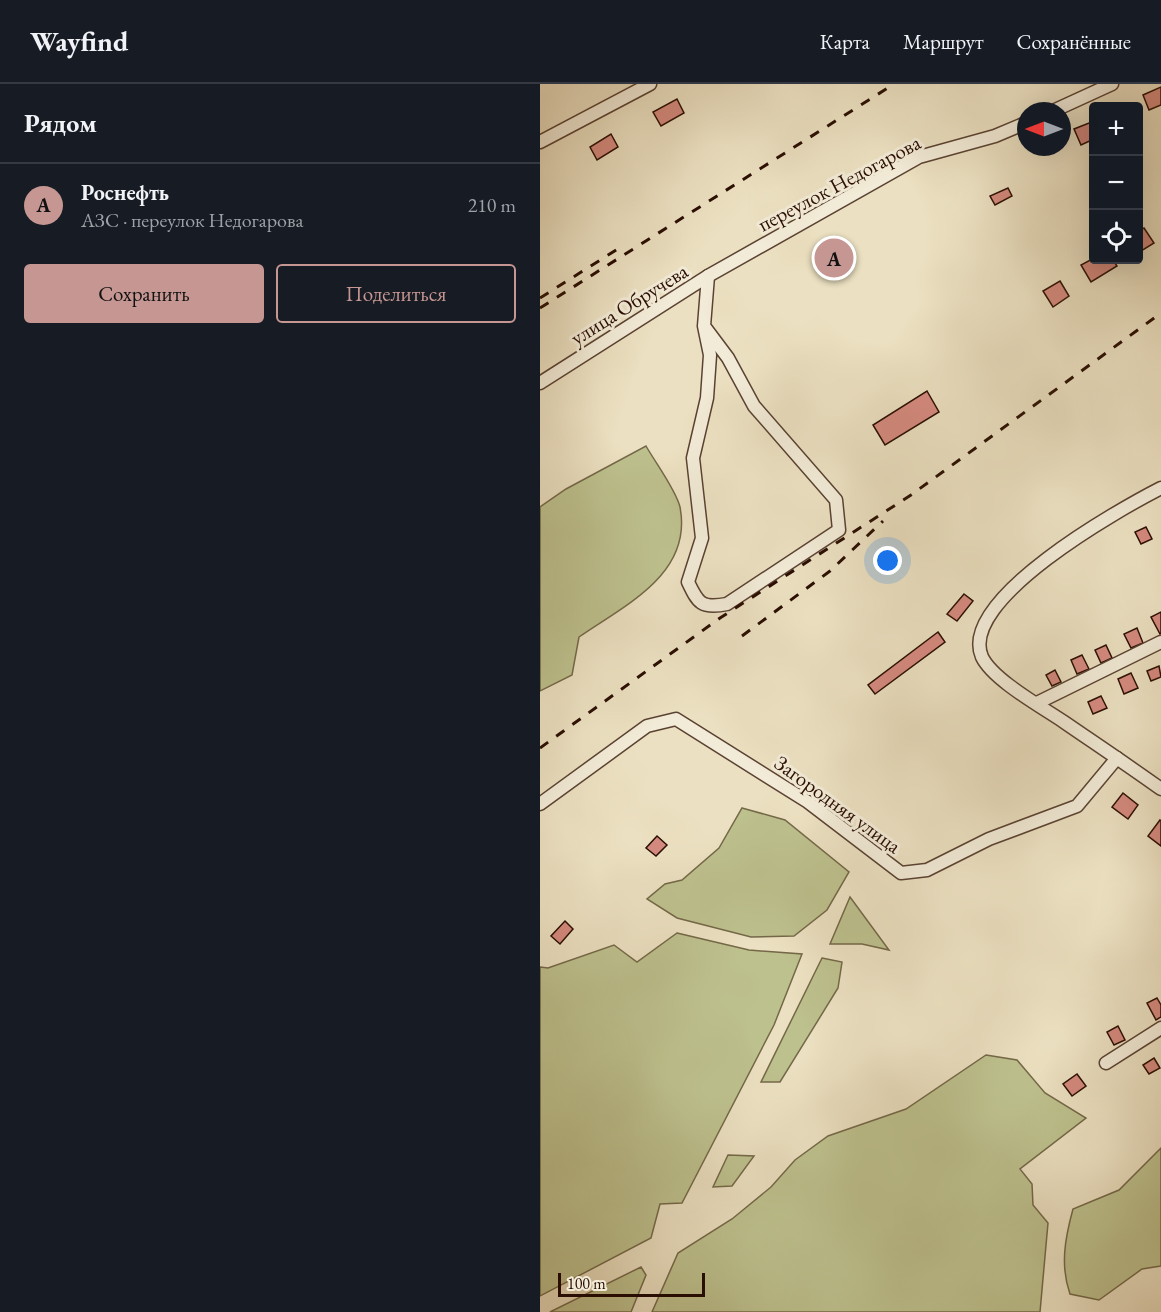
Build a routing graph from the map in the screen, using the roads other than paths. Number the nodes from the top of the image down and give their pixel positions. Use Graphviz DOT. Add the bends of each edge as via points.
graph roads {
  1 [pos="650,84"];
  2 [pos="1112,84"];
  3 [pos="1071,103"];
  4 [pos="1017,127"];
  5 [pos="540,142"];
  6 [pos="708,276"];
  7 [pos="704,326"];
  8 [pos="540,384"];
  9 [pos="1161,488"];
  10 [pos="1161,642"];
  11 [pos="1037,703"];
  12 [pos="1117,758"];
  13 [pos="1161,789"];
  14 [pos="540,804"];
  15 [pos="1161,1028"];
  16 [pos="1106,1063"];
  1 -- 5 [label="street"];
  2 -- 3 [label="street"];
  4 -- 6 [label="street, переулок Недогарова" via="919,157"];
  6 -- 7 [label="street"];
  6 -- 8 [label="street, улица Обручева"];
  7 -- 7 [label="street" via="728,358 754,406 836,500 839,530 727,604 711,607 697,601 688,582 702,538 693,458 706,398 710,355"];
  9 -- 11 [label="street" via="1116,511 1062,548 998,603 983,624 979,642 983,658 1010,687"];
  10 -- 11 [label="street"];
  11 -- 12 [label="street"];
  12 -- 13 [label="street"];
  12 -- 14 [label="street, Загородняя улица" via="1077,806 988,839 927,870 901,873 808,801 676,719 647,726"];
  15 -- 16 [label="street"];
}
